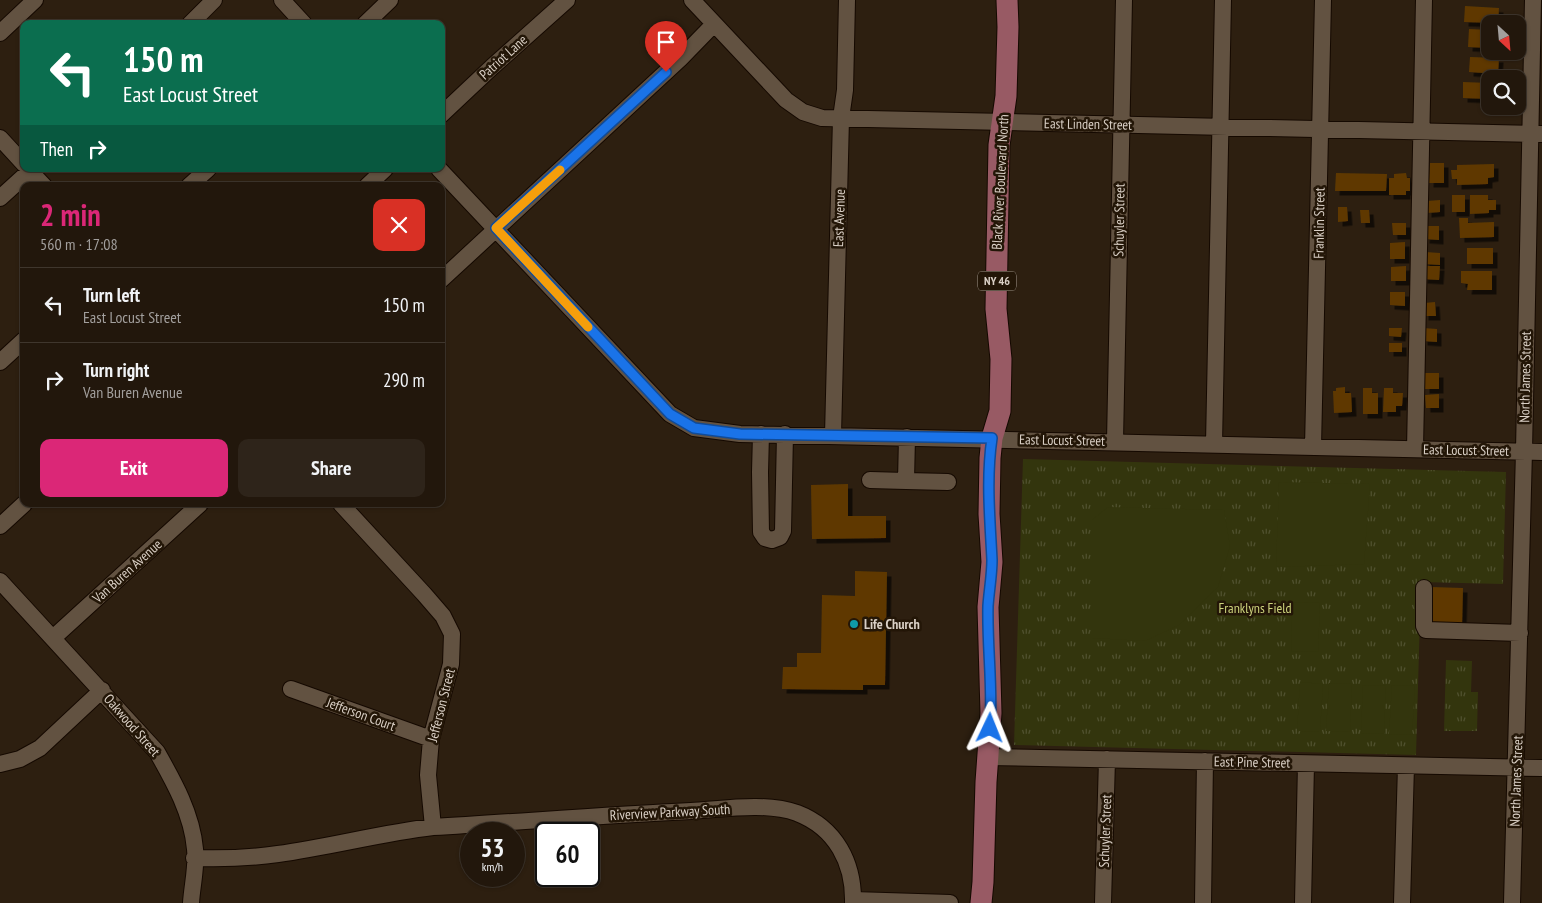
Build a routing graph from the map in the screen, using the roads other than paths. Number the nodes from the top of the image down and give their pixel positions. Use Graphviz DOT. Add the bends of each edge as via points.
graph roads {
  1 [pos="35,0"];
  2 [pos="214,0"];
  3 [pos="282,0"];
  4 [pos="390,0"];
  5 [pos="567,0"];
  6 [pos="692,0"];
  7 [pos="847,0"];
  8 [pos="1007,0"];
  9 [pos="1124,0"];
  10 [pos="1223,0"];
  11 [pos="1323,0"];
  12 [pos="1424,0"];
  13 [pos="1533,0"];
  14 [pos="194,20"];
  15 [pos="300,20"];
  16 [pos="369,20"];
  17 [pos="714,24"];
  18 [pos="0,33"];
  19 [pos="445,111"];
  20 [pos="841,118"];
  21 [pos="1001,122"];
  22 [pos="1121,125"];
  23 [pos="1221,127"];
  24 [pos="1321,129"];
  25 [pos="1420,130"];
  26 [pos="1537,134"];
  27 [pos="0,138"];
  28 [pos="20,159"];
  29 [pos="25,172"];
  30 [pos="32,172"];
  31 [pos="205,172"];
  32 [pos="382,172"];
  33 [pos="442,172"];
  34 [pos="41,182"];
  35 [pos="193,182"];
  36 [pos="370,182"];
  37 [pos="0,198"];
  38 [pos="496,228"];
  39 [pos="445,276"];
  40 [pos="20,344"];
  41 [pos="0,362"];
  42 [pos="761,434"];
  43 [pos="785,434"];
  44 [pos="833,435"];
  45 [pos="907,437"];
  46 [pos="992,438"];
  47 [pos="1115,441"];
  48 [pos="1214,444"];
  49 [pos="1313,447"];
  50 [pos="1415,449"];
  51 [pos="1524,451"];
  52 [pos="1542,452"];
  53 [pos="870,480"];
  54 [pos="906,481"];
  55 [pos="948,482"];
  56 [pos="21,507"];
  57 [pos="197,507"];
  58 [pos="344,507"];
  59 [pos="0,526"];
  60 [pos="0,581"];
  61 [pos="1424,588"];
  62 [pos="1520,633"];
  63 [pos="53,638"];
  64 [pos="291,689"];
  65 [pos="102,690"];
  66 [pos="431,739"];
  67 [pos="988,757"];
  68 [pos="1107,759"];
  69 [pos="1205,761"];
  70 [pos="0,764"];
  71 [pos="1306,764"];
  72 [pos="1406,766"];
  73 [pos="1516,768"];
  74 [pos="1542,768"];
  75 [pos="433,827"];
  76 [pos="194,858"];
  77 [pos="853,902"];
  78 [pos="191,903"];
  79 [pos="950,903"];
  80 [pos="981,903"];
  81 [pos="1103,903"];
  82 [pos="1203,903"];
  83 [pos="1303,903"];
  84 [pos="1402,903"];
  85 [pos="1512,903"];
  1 -- 18 [label="street"];
  2 -- 14 [label="street"];
  3 -- 15 [label="street"];
  4 -- 16 [label="street"];
  5 -- 19 [label="street, Patriot Lane"];
  6 -- 17 [label="street, East Linden Street"];
  7 -- 20 [label="street, East Avenue" via="845,90"];
  8 -- 21 [label="main road, Black River Boulevard North / NY 46" via="1006,96"];
  9 -- 22 [label="street, Schuyler Street"];
  10 -- 23 [label="street"];
  11 -- 24 [label="street, Franklin Street"];
  12 -- 25 [label="street"];
  13 -- 26 [label="street, North James Street"];
  17 -- 20 [label="street, East Linden Street" via="786,100 803,112 822,118"];
  17 -- 38 [label="street"];
  20 -- 21 [label="street, East Linden Street"];
  20 -- 44 [label="street, East Avenue"];
  21 -- 22 [label="street, East Linden Street"];
  21 -- 46 [label="main road, Black River Boulevard North / NY 46" via="996,309 1000,411"];
  22 -- 23 [label="street, East Linden Street"];
  22 -- 47 [label="street, Schuyler Street"];
  23 -- 24 [label="street, East Linden Street"];
  23 -- 48 [label="street"];
  24 -- 25 [label="street, East Linden Street"];
  24 -- 49 [label="street, Franklin Street"];
  25 -- 26 [label="street, East Linden Street"];
  25 -- 50 [label="street"];
  26 -- 51 [label="street, North James Street" via="1526,295"];
  27 -- 28 [label="street"];
  29 -- 37 [label="street"];
  30 -- 34 [label="street"];
  31 -- 35 [label="street"];
  32 -- 36 [label="street"];
  33 -- 38 [label="street, East Locust Street"];
  38 -- 39 [label="street"];
  38 -- 42 [label="street, East Locust Street" via="670,414 694,428"];
  40 -- 41 [label="street"];
  42 -- 43 [label="street, East Locust Street"];
  42 -- 43 [label="street" via="762,532 765,538 772,540 780,537 782,530"];
  43 -- 44 [label="street, East Locust Street"];
  44 -- 45 [label="street, East Locust Street"];
  45 -- 46 [label="street, East Locust Street"];
  45 -- 54 [label="street"];
  46 -- 47 [label="street, East Locust Street"];
  46 -- 67 [label="main road, Black River Boulevard North / NY 46"];
  47 -- 48 [label="street, East Locust Street"];
  48 -- 49 [label="street, East Locust Street"];
  49 -- 50 [label="street, East Locust Street"];
  50 -- 51 [label="street, East Locust Street"];
  51 -- 52 [label="street, East Locust Street"];
  51 -- 62 [label="street, North James Street"];
  53 -- 54 [label="street"];
  54 -- 55 [label="street"];
  56 -- 59 [label="street"];
  57 -- 63 [label="street, Van Buren Avenue"];
  58 -- 66 [label="street, Jefferson Street" via="443,616 452,634 451,664"];
  60 -- 63 [label="street, Oakwood Street"];
  61 -- 62 [label="street" via="1426,630"];
  62 -- 73 [label="street, North James Street"];
  63 -- 65 [label="street, Oakwood Street"];
  64 -- 66 [label="street, Jefferson Court"];
  65 -- 70 [label="street" via="40,748 20,759"];
  65 -- 76 [label="street, Oakwood Street" via="157,752 174,780 188,815"];
  66 -- 75 [label="street, Jefferson Street" via="428,775"];
  67 -- 68 [label="street, East Pine Street"];
  67 -- 80 [label="main road, Black River Boulevard North / NY 46"];
  68 -- 69 [label="street, East Pine Street"];
  68 -- 81 [label="street, Schuyler Street"];
  69 -- 71 [label="street, East Pine Street"];
  69 -- 82 [label="street"];
  71 -- 72 [label="street, East Pine Street"];
  71 -- 83 [label="street"];
  72 -- 73 [label="street, East Pine Street"];
  72 -- 84 [label="street"];
  73 -- 74 [label="street, East Pine Street"];
  73 -- 85 [label="street, North James Street"];
  75 -- 76 [label="street, Riverview Parkway South" via="279,854 232,859"];
  75 -- 77 [label="street, Riverview Parkway South" via="771,807 797,813 820,825 835,840 853,882"];
  76 -- 78 [label="street, Oakwood Street"];
  77 -- 79 [label="street"];
}
